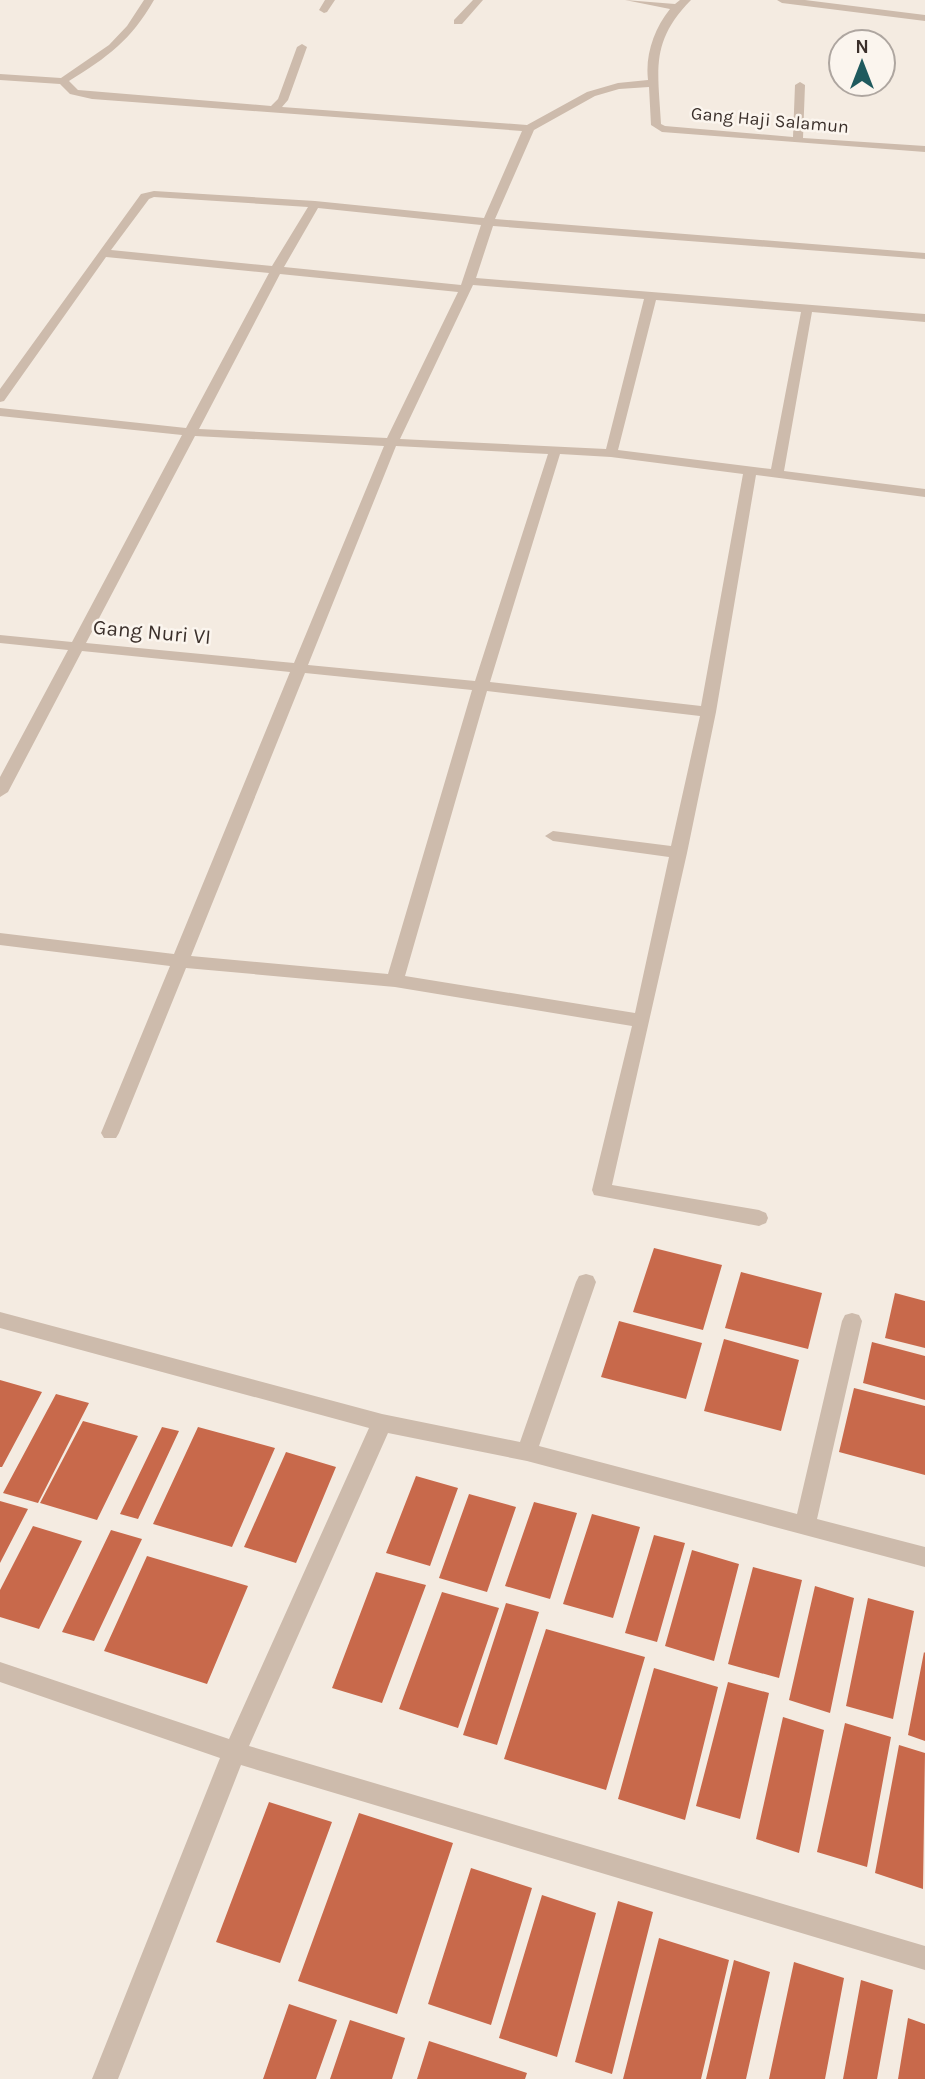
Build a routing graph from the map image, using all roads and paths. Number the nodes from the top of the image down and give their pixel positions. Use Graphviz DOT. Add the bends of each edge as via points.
graph roads {
  1 [pos="149,0"];
  2 [pos="478,0"];
  3 [pos="630,0"];
  4 [pos="782,0"];
  5 [pos="680,4"];
  6 [pos="925,18"];
  7 [pos="458,22"];
  8 [pos="302,47"];
  9 [pos="0,77"];
  10 [pos="63,81"];
  11 [pos="654,83"];
  12 [pos="800,85"];
  13 [pos="274,109"];
  14 [pos="529,128"];
  15 [pos="797,141"];
  16 [pos="925,149"];
  17 [pos="315,204"];
  18 [pos="488,222"];
  19 [pos="103,253"];
  20 [pos="925,256"];
  21 [pos="275,272"];
  22 [pos="466,285"];
  23 [pos="651,296"];
  24 [pos="807,309"];
  25 [pos="925,318"];
  26 [pos="0,398"];
  27 [pos="0,412"];
  28 [pos="190,432"];
  29 [pos="392,441"];
  30 [pos="555,452"];
  31 [pos="611,453"];
  32 [pos="750,470"];
  33 [pos="777,473"];
  34 [pos="925,493"];
  35 [pos="0,639"];
  36 [pos="77,646"];
  37 [pos="300,667"];
  38 [pos="481,685"];
  39 [pos="708,712"];
  40 [pos="0,792"];
  41 [pos="553,836"];
  42 [pos="679,853"];
  43 [pos="0,939"];
  44 [pos="180,961"];
  45 [pos="395,981"];
  46 [pos="642,1021"];
  47 [pos="110,1133"];
  48 [pos="760,1217"];
  49 [pos="586,1282"];
  50 [pos="0,1320"];
  51 [pos="852,1321"];
  52 [pos="382,1423"];
  53 [pos="527,1452"];
  54 [pos="805,1524"];
  55 [pos="925,1557"];
  56 [pos="0,1672"];
  57 [pos="234,1753"];
  58 [pos="925,1958"];
  59 [pos="105,2079"];
  1 -- 10 [label="street" via="116,48"];
  2 -- 7 [label="street"];
  3 -- 5 [label="street"];
  4 -- 6 [label="street"];
  5 -- 11 [label="street" via="666,23 651,68"];
  8 -- 13 [label="street" via="283,100"];
  9 -- 10 [label="street"];
  10 -- 13 [label="street" via="74,92 92,96"];
  11 -- 14 [label="street" via="591,94"];
  11 -- 15 [label="street, Gang Haji Salamun" via="658,127"];
  12 -- 15 [label="street"];
  13 -- 14 [label="street"];
  14 -- 18 [label="street"];
  15 -- 16 [label="street, Gang Haji Salamun"];
  17 -- 18 [label="street"];
  17 -- 19 [label="street" via="148,194"];
  17 -- 21 [label="street"];
  18 -- 20 [label="street"];
  18 -- 22 [label="street"];
  19 -- 21 [label="street"];
  19 -- 26 [label="street"];
  21 -- 22 [label="street"];
  21 -- 28 [label="street"];
  22 -- 23 [label="street"];
  22 -- 29 [label="street"];
  23 -- 24 [label="street"];
  23 -- 31 [label="street"];
  24 -- 25 [label="street"];
  24 -- 33 [label="street"];
  27 -- 28 [label="street"];
  28 -- 29 [label="street"];
  28 -- 36 [label="street"];
  29 -- 30 [label="street"];
  29 -- 37 [label="street"];
  30 -- 31 [label="street"];
  30 -- 38 [label="street"];
  31 -- 32 [label="street"];
  32 -- 33 [label="street"];
  32 -- 39 [label="street"];
  33 -- 34 [label="street"];
  35 -- 36 [label="street, Gang Nuri VI"];
  36 -- 37 [label="street, Gang Nuri VI"];
  36 -- 40 [label="street"];
  37 -- 38 [label="street, Gang Nuri VI"];
  37 -- 44 [label="street"];
  38 -- 39 [label="street, Gang Nuri VI"];
  38 -- 45 [label="street"];
  39 -- 42 [label="street"];
  41 -- 42 [label="street"];
  42 -- 46 [label="street"];
  43 -- 44 [label="street"];
  44 -- 45 [label="street"];
  44 -- 47 [label="street"];
  45 -- 46 [label="street"];
  46 -- 48 [label="street" via="601,1190"];
  49 -- 53 [label="street"];
  50 -- 52 [label="street"];
  51 -- 54 [label="street"];
  52 -- 53 [label="street"];
  52 -- 57 [label="street"];
  53 -- 54 [label="street"];
  54 -- 55 [label="street"];
  56 -- 57 [label="street"];
  57 -- 58 [label="street"];
  57 -- 59 [label="street"];
}
